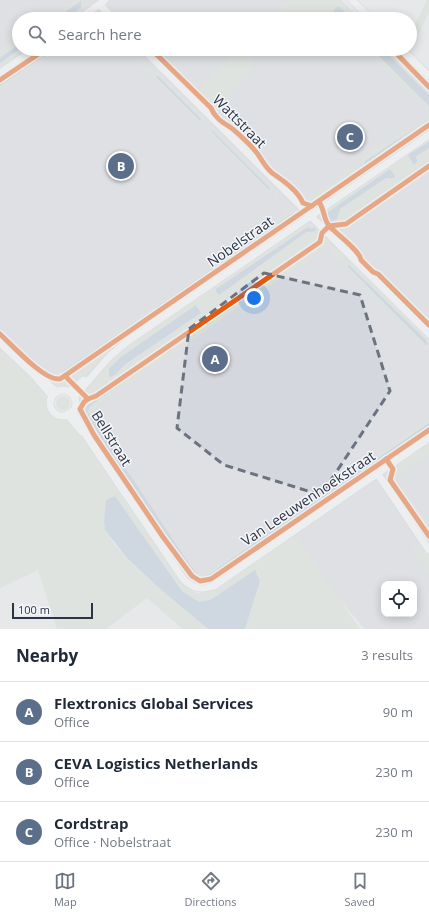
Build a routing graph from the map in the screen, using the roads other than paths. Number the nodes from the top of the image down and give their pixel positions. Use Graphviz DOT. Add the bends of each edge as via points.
graph roads {
  1 [pos="352,0"];
  2 [pos="102,2"];
  3 [pos="88,12"];
  4 [pos="108,12"];
  5 [pos="364,12"];
  6 [pos="25,56"];
  7 [pos="150,56"];
  8 [pos="409,56"];
  9 [pos="0,73"];
  10 [pos="429,76"];
  11 [pos="429,134"];
  12 [pos="310,216"];
  13 [pos="429,334"];
  14 [pos="0,343"];
  15 [pos="54,394"];
  16 [pos="72,394"];
  17 [pos="70,413"];
  18 [pos="429,438"];
  19 [pos="377,473"];
  20 [pos="429,550"];
  21 [pos="198,589"];
  1 -- 5 [label="street"];
  2 -- 3 [label="street"];
  2 -- 4 [label="street"];
  6 -- 9 [label="street"];
  7 -- 12 [label="street, Wattstraat"];
  8 -- 10 [label="street"];
  11 -- 12 [label="street, Nobelstraat"];
  12 -- 13 [label="street, Wattstraat"];
  12 -- 16 [label="street, Nobelstraat" via="128,341"];
  14 -- 15 [label="street"];
  15 -- 16 [label="street" via="63,390"];
  15 -- 17 [label="street" via="50,403 52,409 60,415"];
  16 -- 17 [label="street" via="75,404"];
  17 -- 21 [label="street, Bellstraat" via="184,580"];
  18 -- 19 [label="street, Van Leeuwenhoekstraat"];
  19 -- 20 [label="street"];
  19 -- 21 [label="street, Van Leeuwenhoekstraat" via="214,586"];
}
